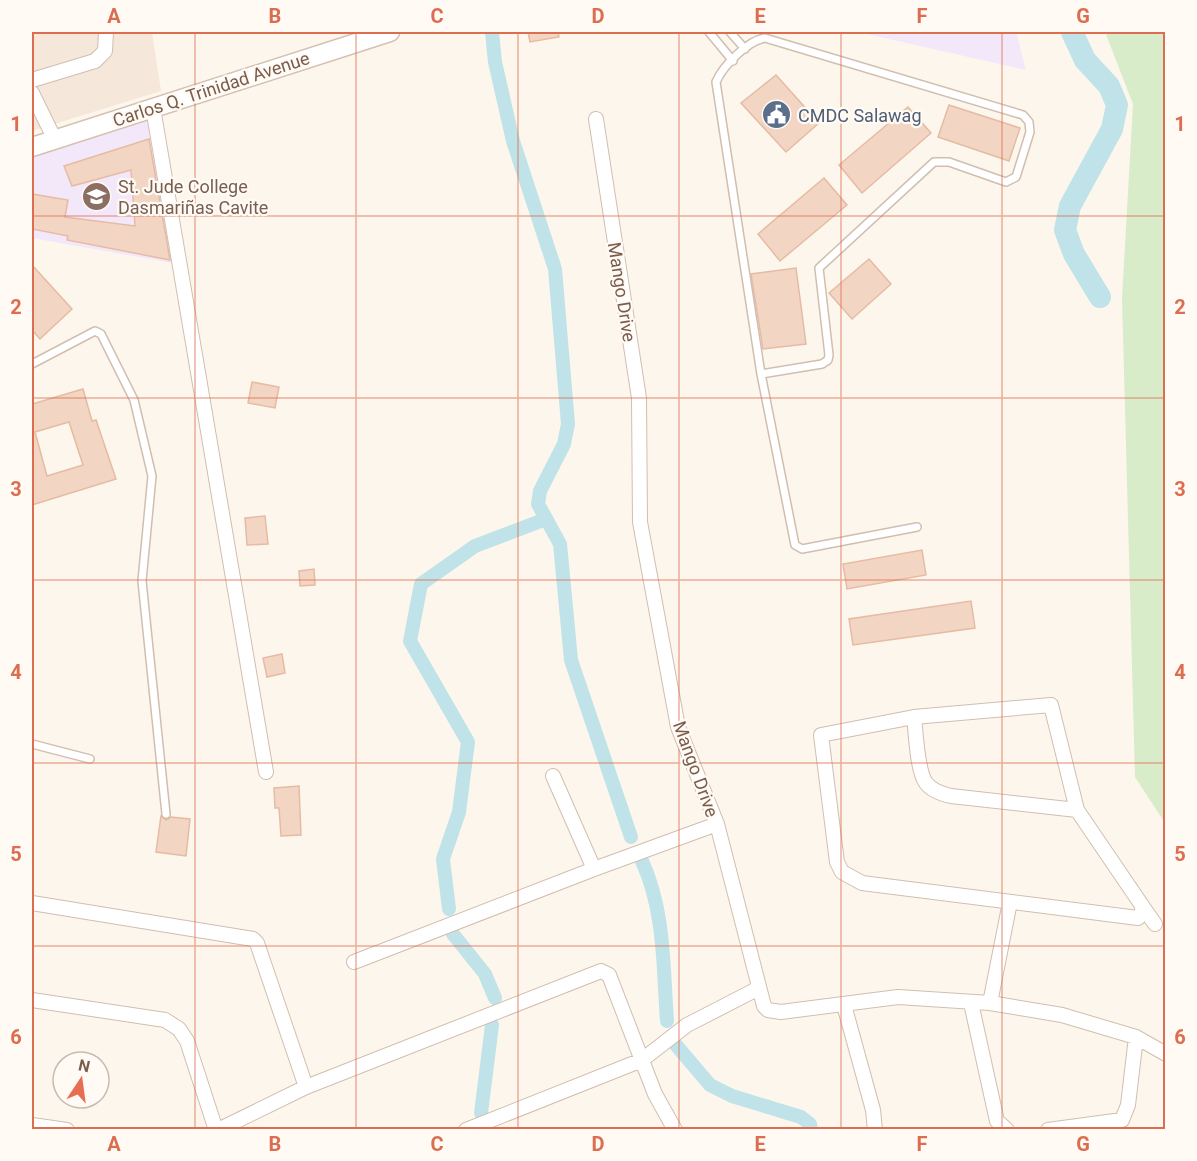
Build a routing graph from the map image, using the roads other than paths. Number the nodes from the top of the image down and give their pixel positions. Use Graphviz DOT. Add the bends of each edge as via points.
graph roads {
  1 [pos="106,32"];
  2 [pos="390,32"];
  3 [pos="709,32"];
  4 [pos="730,32"];
  5 [pos="745,49"];
  6 [pos="733,61"];
  7 [pos="32,80"];
  8 [pos="32,93"];
  9 [pos="153,108"];
  10 [pos="596,119"];
  11 [pos="55,140"];
  12 [pos="32,147"];
  13 [pos="32,364"];
  14 [pos="761,374"];
  15 [pos="917,527"];
  16 [pos="914,717"];
  17 [pos="32,744"];
  18 [pos="90,759"];
  19 [pos="266,772"];
  20 [pos="553,776"];
  21 [pos="1077,810"];
  22 [pos="166,814"];
  23 [pos="717,824"];
  24 [pos="594,868"];
  25 [pos="1010,902"];
  26 [pos="32,903"];
  27 [pos="1143,907"];
  28 [pos="1155,924"];
  29 [pos="354,962"];
  30 [pos="759,988"];
  31 [pos="32,1000"];
  32 [pos="971,1003"];
  33 [pos="990,1003"];
  34 [pos="844,1005"];
  35 [pos="1136,1037"];
  36 [pos="1166,1054"];
  37 [pos="642,1060"];
  38 [pos="306,1087"];
  39 [pos="32,1125"];
  40 [pos="67,1130"];
  41 [pos="217,1130"];
  42 [pos="466,1130"];
  43 [pos="675,1130"];
  44 [pos="875,1130"];
  45 [pos="1007,1130"];
  46 [pos="1048,1130"];
  1 -- 7 [label="street" via="105,51 95,62"];
  2 -- 9 [label="main road, Carlos Q. Trinidad Avenue"];
  3 -- 6 [label="lane"];
  4 -- 5 [label="lane"];
  5 -- 6 [label="lane"];
  5 -- 14 [label="lane" via="758,39 772,40 1023,115 1030,132 1012,181 949,162 934,162 823,261 818,276 828,360"];
  6 -- 14 [label="lane" via="719,75 716,89"];
  8 -- 11 [label="street"];
  9 -- 11 [label="main road, Carlos Q. Trinidad Avenue"];
  9 -- 19 [label="street"];
  10 -- 23 [label="street, Mango Drive" via="639,399 640,522 678,727"];
  11 -- 12 [label="main road, Carlos Q. Trinidad Avenue"];
  13 -- 22 [label="lane" via="95,331 101,334 134,400 152,476 142,581"];
  14 -- 15 [label="lane" via="795,545 802,549"];
  16 -- 21 [label="street" via="922,774 936,792"];
  16 -- 21 [label="street" via="1051,705"];
  16 -- 25 [label="street" via="821,735 837,862 842,872 862,883"];
  17 -- 18 [label="lane"];
  20 -- 24 [label="street"];
  21 -- 27 [label="street"];
  23 -- 24 [label="street"];
  23 -- 30 [label="street, Mango Drive"];
  24 -- 29 [label="street"];
  25 -- 27 [label="street" via="1138,918"];
  25 -- 33 [label="street"];
  26 -- 38 [label="street" via="253,939"];
  27 -- 28 [label="street"];
  30 -- 34 [label="street, Mango Drive" via="764,1006 774,1012"];
  30 -- 37 [label="street" via="687,1025"];
  31 -- 41 [label="street" via="165,1020 179,1029 187,1041"];
  32 -- 33 [label="street, Mango Drive"];
  32 -- 34 [label="street, Mango Drive" via="898,998"];
  32 -- 45 [label="street" via="997,1121"];
  33 -- 35 [label="street, Mango Drive" via="1062,1015"];
  34 -- 44 [label="street"];
  35 -- 36 [label="street, Mango Drive"];
  35 -- 46 [label="street" via="1128,1105 1122,1120"];
  37 -- 38 [label="street" via="609,975 596,971"];
  37 -- 42 [label="street"];
  37 -- 43 [label="street"];
  38 -- 41 [label="street"];
  39 -- 40 [label="street"];
}
